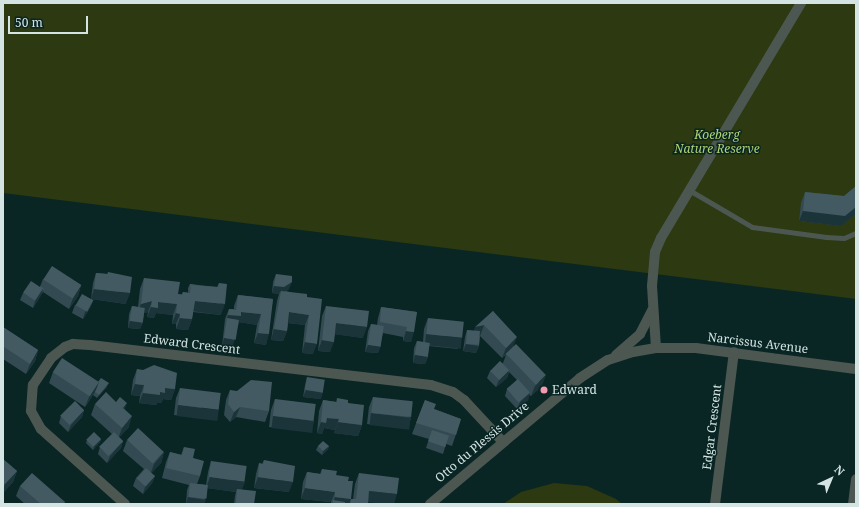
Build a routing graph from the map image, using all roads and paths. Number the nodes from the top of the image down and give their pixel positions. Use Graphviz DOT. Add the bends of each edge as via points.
graph roads {
  1 [pos="801,3"];
  2 [pos="688,190"];
  3 [pos="856,233"];
  4 [pos="652,310"];
  5 [pos="656,348"];
  6 [pos="734,352"];
  7 [pos="608,360"];
  8 [pos="856,369"];
  9 [pos="503,442"];
  10 [pos="856,479"];
  11 [pos="125,504"];
  12 [pos="430,504"];
  13 [pos="715,504"];
  14 [pos="853,504"];
  1 -- 2 [label="street"];
  2 -- 3 [label="lane" via="752,228 844,238"];
  2 -- 4 [label="street" via="655,252"];
  4 -- 5 [label="street"];
  4 -- 7 [label="street" via="640,334"];
  5 -- 6 [label="street, Narcissus Avenue"];
  5 -- 7 [label="street, Otto du Plessis Drive"];
  6 -- 8 [label="street, Narcissus Avenue"];
  6 -- 13 [label="street, Edgar Crescent"];
  7 -- 9 [label="street, Otto du Plessis Drive" via="572,384"];
  9 -- 11 [label="street, Edward Crescent" via="464,400 453,392 431,385 73,344 50,358 33,386 31,411 41,429"];
  9 -- 12 [label="street, Otto du Plessis Drive"];
  10 -- 14 [label="street"];
}
